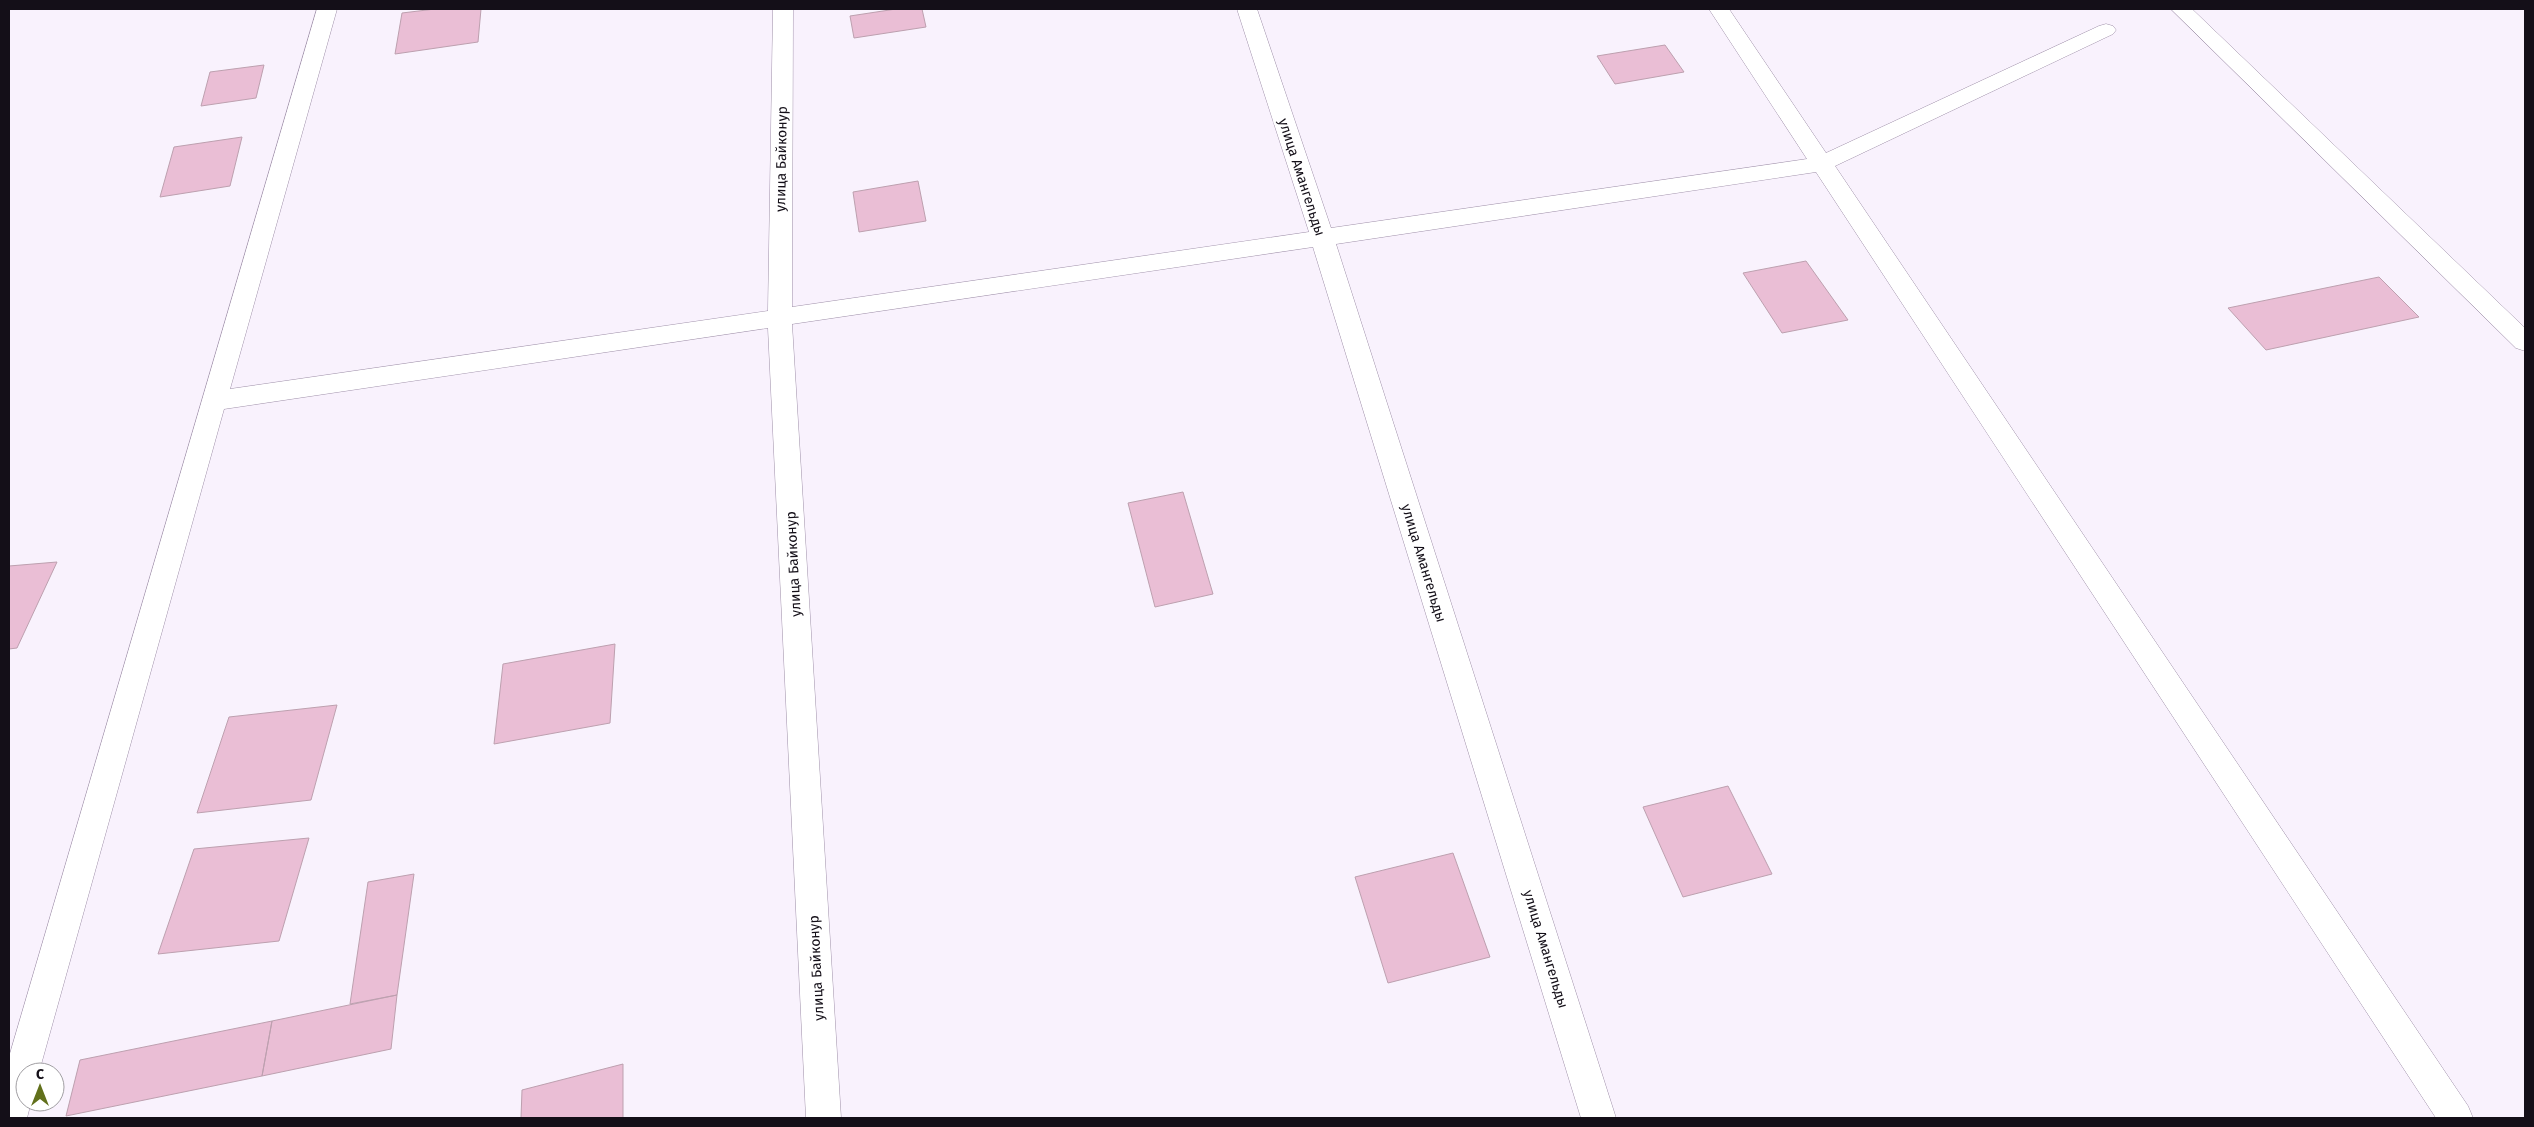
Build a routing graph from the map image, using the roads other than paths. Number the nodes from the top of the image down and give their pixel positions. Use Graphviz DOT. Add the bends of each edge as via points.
graph roads {
  1 [pos="327,9"];
  2 [pos="782,9"];
  3 [pos="1247,9"];
  4 [pos="1718,9"];
  5 [pos="2181,9"];
  6 [pos="2106,30"];
  7 [pos="1821,164"];
  8 [pos="1322,237"];
  9 [pos="780,317"];
  10 [pos="2525,342"];
  11 [pos="214,401"];
  12 [pos="9,1118"];
  13 [pos="824,1118"];
  14 [pos="1599,1118"];
  15 [pos="2456,1118"];
  1 -- 11 [label="street"];
  2 -- 9 [label="street, улица Байконур"];
  3 -- 8 [label="street, улица Амангельды"];
  4 -- 7 [label="street"];
  5 -- 10 [label="street"];
  6 -- 7 [label="street"];
  7 -- 8 [label="street"];
  7 -- 15 [label="street"];
  8 -- 9 [label="street"];
  8 -- 14 [label="street, улица Амангельды"];
  9 -- 11 [label="street"];
  9 -- 13 [label="street, улица Байконур"];
  11 -- 12 [label="street"];
}
